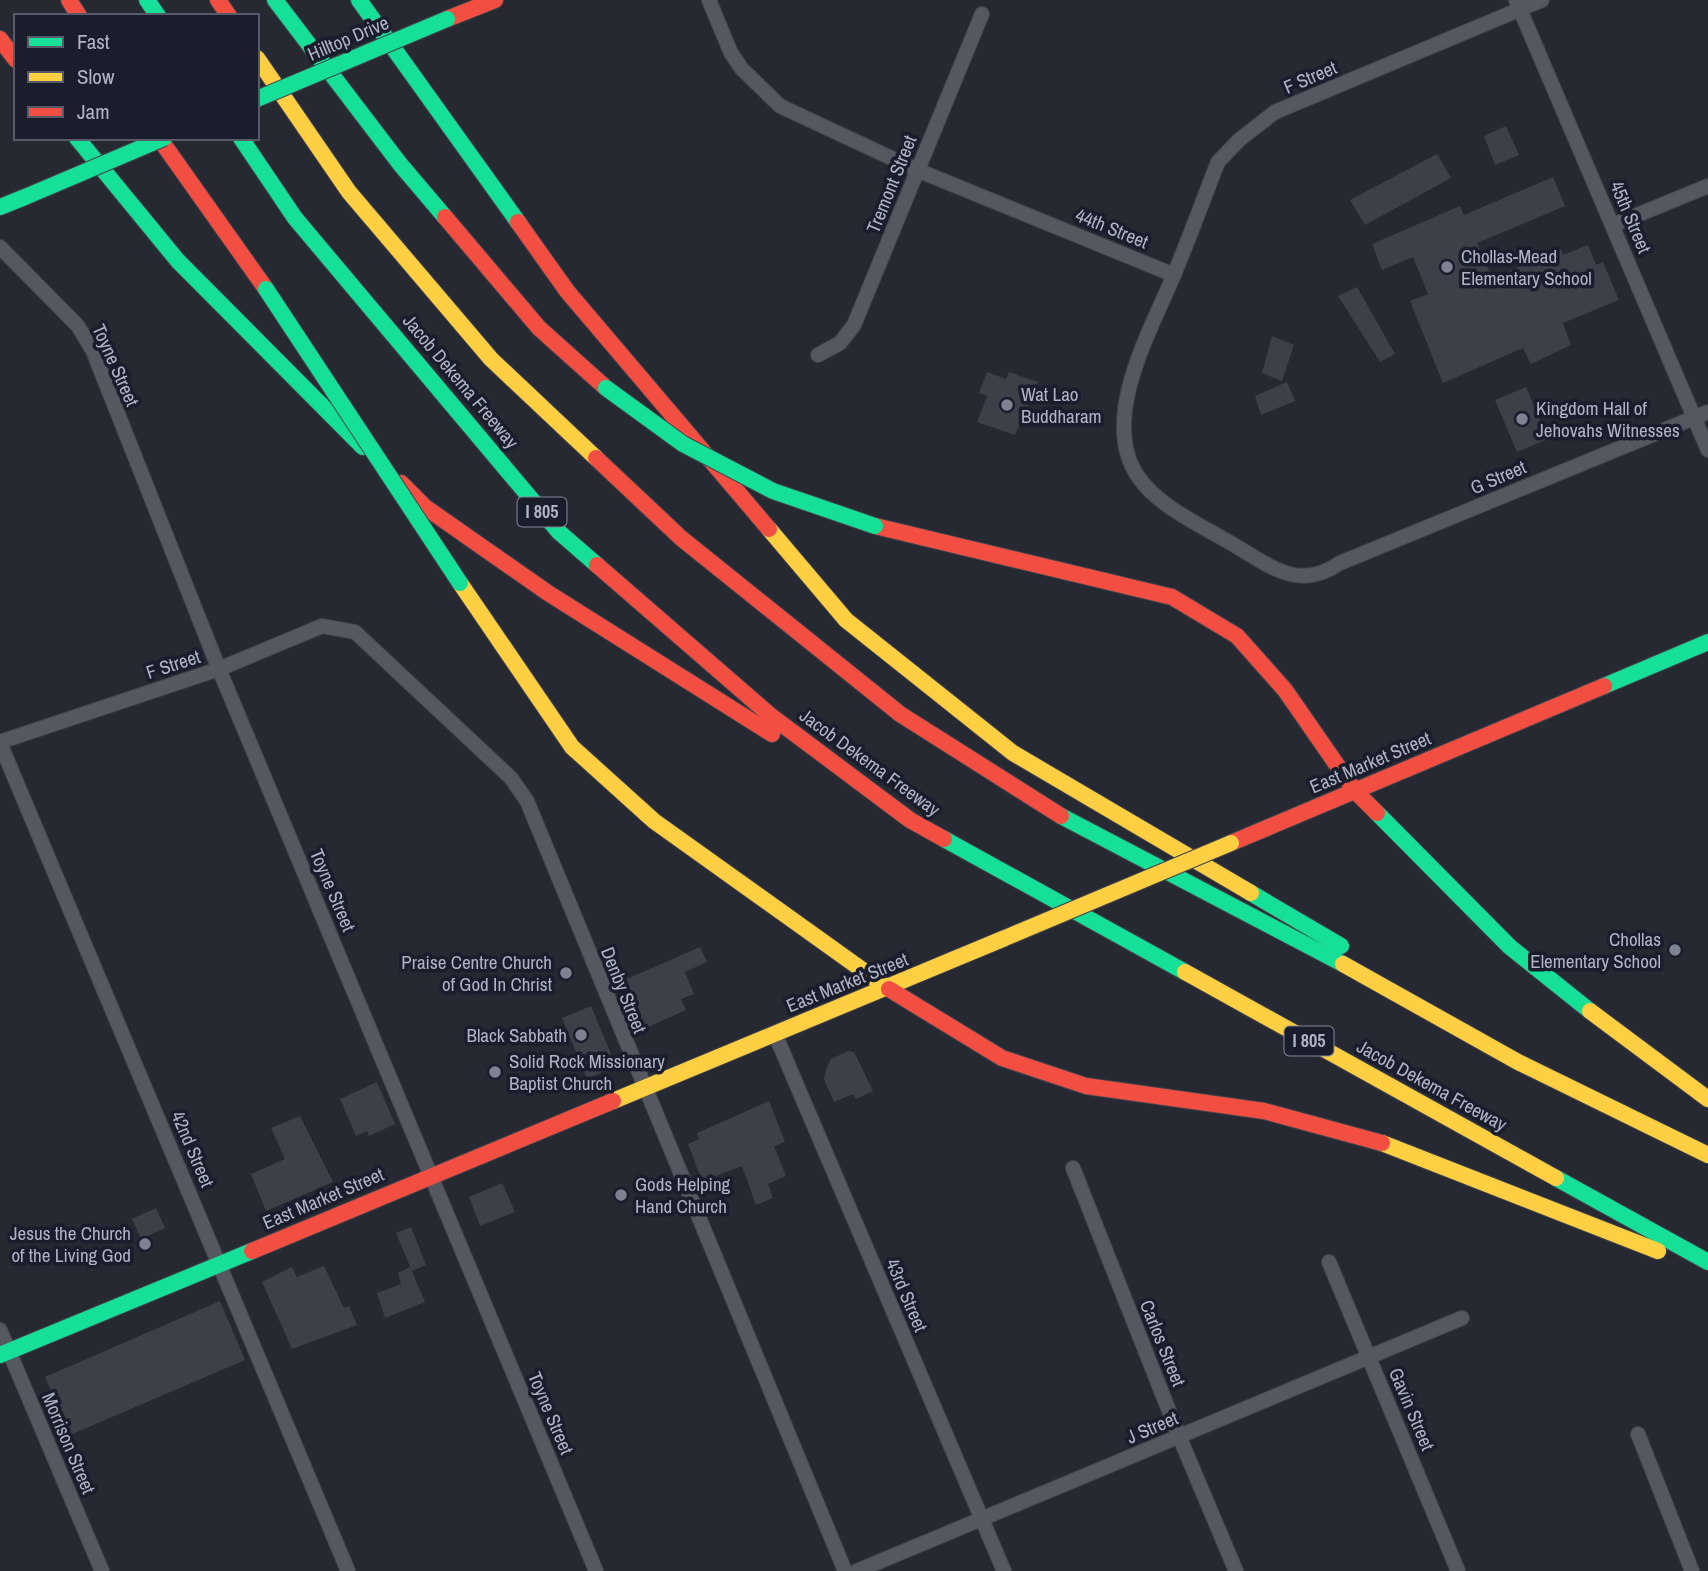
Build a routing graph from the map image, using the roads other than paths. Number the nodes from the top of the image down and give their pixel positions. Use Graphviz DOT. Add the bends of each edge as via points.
graph roads {
  1 [pos="275,0"];
  2 [pos="359,0"];
  3 [pos="495,0"];
  4 [pos="709,0"];
  5 [pos="1542,0"];
  6 [pos="1518,5"];
  7 [pos="982,14"];
  8 [pos="0,39"];
  9 [pos="0,48"];
  10 [pos="14,57"];
  11 [pos="259,61"];
  12 [pos="14,64"];
  13 [pos="259,98"];
  14 [pos="79,140"];
  15 [pos="157,140"];
  16 [pos="163,140"];
  17 [pos="242,140"];
  18 [pos="917,170"];
  19 [pos="1708,186"];
  20 [pos="0,207"];
  21 [pos="1613,225"];
  22 [pos="0,247"];
  23 [pos="1174,275"];
  24 [pos="818,355"];
  25 [pos="1701,415"];
  26 [pos="1708,450"];
  27 [pos="355,632"];
  28 [pos="1708,642"];
  29 [pos="219,669"];
  30 [pos="0,743"];
  31 [pos="1356,791"];
  32 [pos="910,820"];
  33 [pos="887,988"];
  34 [pos="775,1034"];
  35 [pos="1518,1062"];
  36 [pos="644,1089"];
  37 [pos="1708,1099"];
  38 [pos="1708,1155"];
  39 [pos="1073,1168"];
  40 [pos="432,1176"];
  41 [pos="1329,1262"];
  42 [pos="1708,1262"];
  43 [pos="221,1264"];
  44 [pos="1708,1271"];
  45 [pos="1462,1318"];
  46 [pos="0,1330"];
  47 [pos="5,1353"];
  48 [pos="1368,1356"];
  49 [pos="1639,1434"];
  50 [pos="1179,1436"];
  51 [pos="981,1519"];
  52 [pos="102,1571"];
  53 [pos="348,1571"];
  54 [pos="596,1571"];
  55 [pos="845,1571"];
  56 [pos="857,1571"];
  57 [pos="1004,1571"];
  58 [pos="1236,1571"];
  59 [pos="1458,1571"];
  60 [pos="1692,1571"];
  1 -- 31 [label="main road, bridge" via="400,164 538,328 606,388 683,444 773,491 875,526 1172,597 1237,636 1285,690"];
  2 -- 35 [label="main road" via="567,291 846,620 1013,753 1305,922"];
  3 -- 13 [label="main road, Hilltop Drive, bridge"];
  4 -- 18 [label="street, 44th Street" via="731,53 780,106"];
  5 -- 6 [label="street, F Street"];
  6 -- 21 [label="street, 45th Street"];
  6 -- 23 [label="street, F Street" via="1275,112 1248,133 1218,162"];
  7 -- 18 [label="street, Tremont Street"];
  8 -- 10 [label="main road"];
  9 -- 12 [label="main road"];
  11 -- 35 [label="main road, Jacob Dekema Freeway" via="349,192 491,359 681,538 900,715 1053,813 1314,948"];
  14 -- 32 [label="main road" via="224,310 425,507 548,593"];
  15 -- 20 [label="main road, bridge"];
  16 -- 33 [label="main road, bridge" via="572,747 654,821"];
  17 -- 32 [label="main road, Jacob Dekema Freeway / I 805" via="295,218 559,532 771,716"];
  18 -- 23 [label="street, 44th Street"];
  18 -- 24 [label="street, Tremont Street" via="854,325 840,343"];
  19 -- 21 [label="street"];
  21 -- 25 [label="street, 45th Street"];
  22 -- 29 [label="street, Toyne Street" via="78,327 93,351"];
  23 -- 25 [label="street, G Street" via="1135,365 1126,405 1126,444 1138,478 1162,500 1278,572 1303,577 1326,573 1340,563"];
  25 -- 26 [label="street, 45th Street"];
  27 -- 29 [label="street, F Street" via="322,626"];
  27 -- 36 [label="street, Denby Street" via="511,778 527,801"];
  28 -- 31 [label="main road, East Market Street"];
  29 -- 30 [label="street, F Street"];
  29 -- 40 [label="street, Toyne Street"];
  30 -- 43 [label="street, 42nd Street"];
  31 -- 33 [label="main road, East Market Street, bridge"];
  31 -- 37 [label="main road" via="1510,947"];
  32 -- 42 [label="main road, Jacob Dekema Freeway / I 805"];
  33 -- 34 [label="main road, East Market Street"];
  33 -- 44 [label="main road" via="1002,1058 1086,1086 1264,1111 1394,1146"];
  34 -- 36 [label="main road, East Market Street"];
  34 -- 51 [label="street, 43rd Street"];
  35 -- 38 [label="main road, Jacob Dekema Freeway"];
  36 -- 40 [label="main road, East Market Street"];
  36 -- 55 [label="street, Denby Street"];
  39 -- 50 [label="street, Carlos Street"];
  40 -- 43 [label="main road, East Market Street"];
  40 -- 54 [label="street, Toyne Street"];
  41 -- 48 [label="street, Gavin Street"];
  43 -- 47 [label="main road, East Market Street"];
  43 -- 53 [label="street, 42nd Street"];
  45 -- 48 [label="street, J Street"];
  46 -- 47 [label="street, Morrison Street"];
  47 -- 52 [label="street, Morrison Street"];
  48 -- 50 [label="street, J Street"];
  48 -- 59 [label="street, Gavin Street"];
  49 -- 60 [label="street"];
  50 -- 51 [label="street, J Street"];
  50 -- 58 [label="street, Carlos Street"];
  51 -- 56 [label="street, J Street"];
  51 -- 57 [label="street, 43rd Street"];
}
